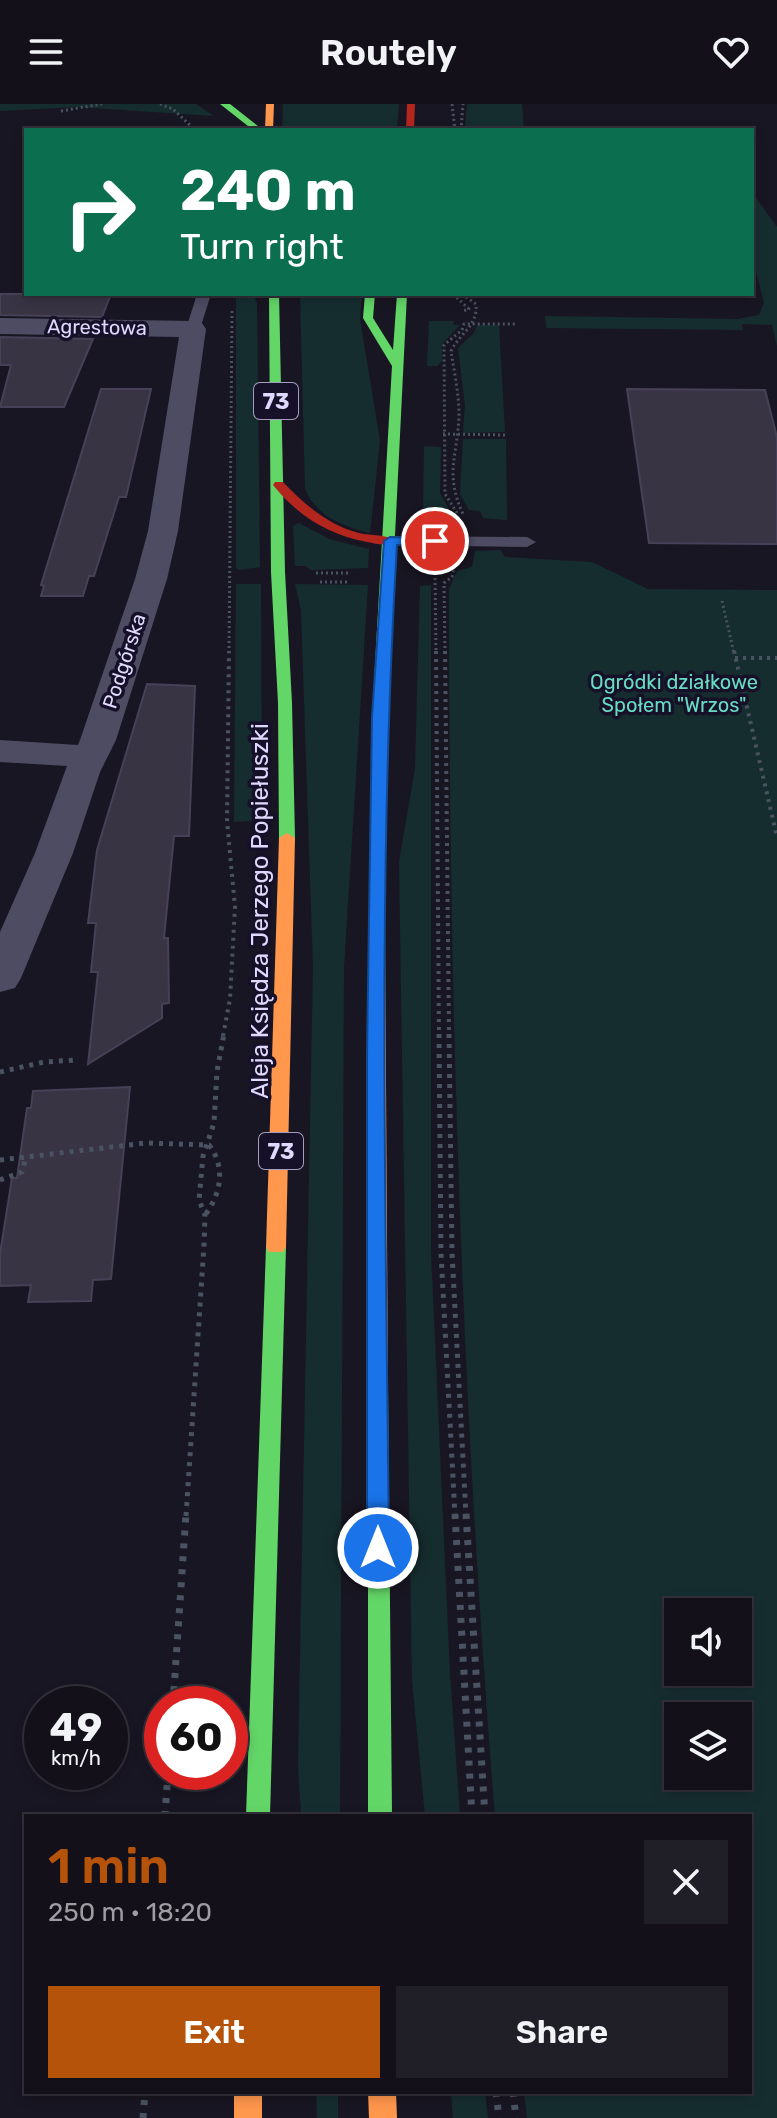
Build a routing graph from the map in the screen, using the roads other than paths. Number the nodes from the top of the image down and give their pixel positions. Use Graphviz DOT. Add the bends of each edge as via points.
graph roads {
  1 [pos="224,104"];
  2 [pos="270,104"];
  3 [pos="411,104"];
  4 [pos="256,128"];
  5 [pos="269,128"];
  6 [pos="410,128"];
  7 [pos="203,296"];
  8 [pos="274,296"];
  9 [pos="370,296"];
  10 [pos="402,296"];
  11 [pos="0,326"];
  12 [pos="193,329"];
  13 [pos="398,366"];
  14 [pos="279,485"];
  15 [pos="390,541"];
  16 [pos="527,542"];
  17 [pos="0,751"];
  18 [pos="89,756"];
  19 [pos="0,978"];
  20 [pos="258,1814"];
  21 [pos="380,1814"];
  22 [pos="248,2094"];
  23 [pos="382,2094"];
  24 [pos="248,2118"];
  25 [pos="383,2118"];
  1 -- 4 [label="main road"];
  2 -- 5 [label="main road"];
  3 -- 6 [label="main road"];
  7 -- 12 [label="lane"];
  8 -- 14 [label="main road, Aleja Księdza Jerzego Popiełuszki / 73"];
  9 -- 13 [label="main road" via="368,318"];
  10 -- 13 [label="main road"];
  11 -- 12 [label="street, Agrestowa"];
  12 -- 18 [label="street, Podgórska" via="163,531 128,652"];
  13 -- 15 [label="main road"];
  14 -- 15 [label="main road" via="301,510 330,530 355,539"];
  14 -- 20 [label="main road, Aleja Księdza Jerzego Popiełuszki / 73" via="288,913"];
  15 -- 16 [label="lane"];
  15 -- 21 [label="main road" via="379,717 376,1039"];
  17 -- 18 [label="street"];
  18 -- 19 [label="street, Podgórska"];
  22 -- 24 [label="main road"];
  23 -- 25 [label="main road"];
}
